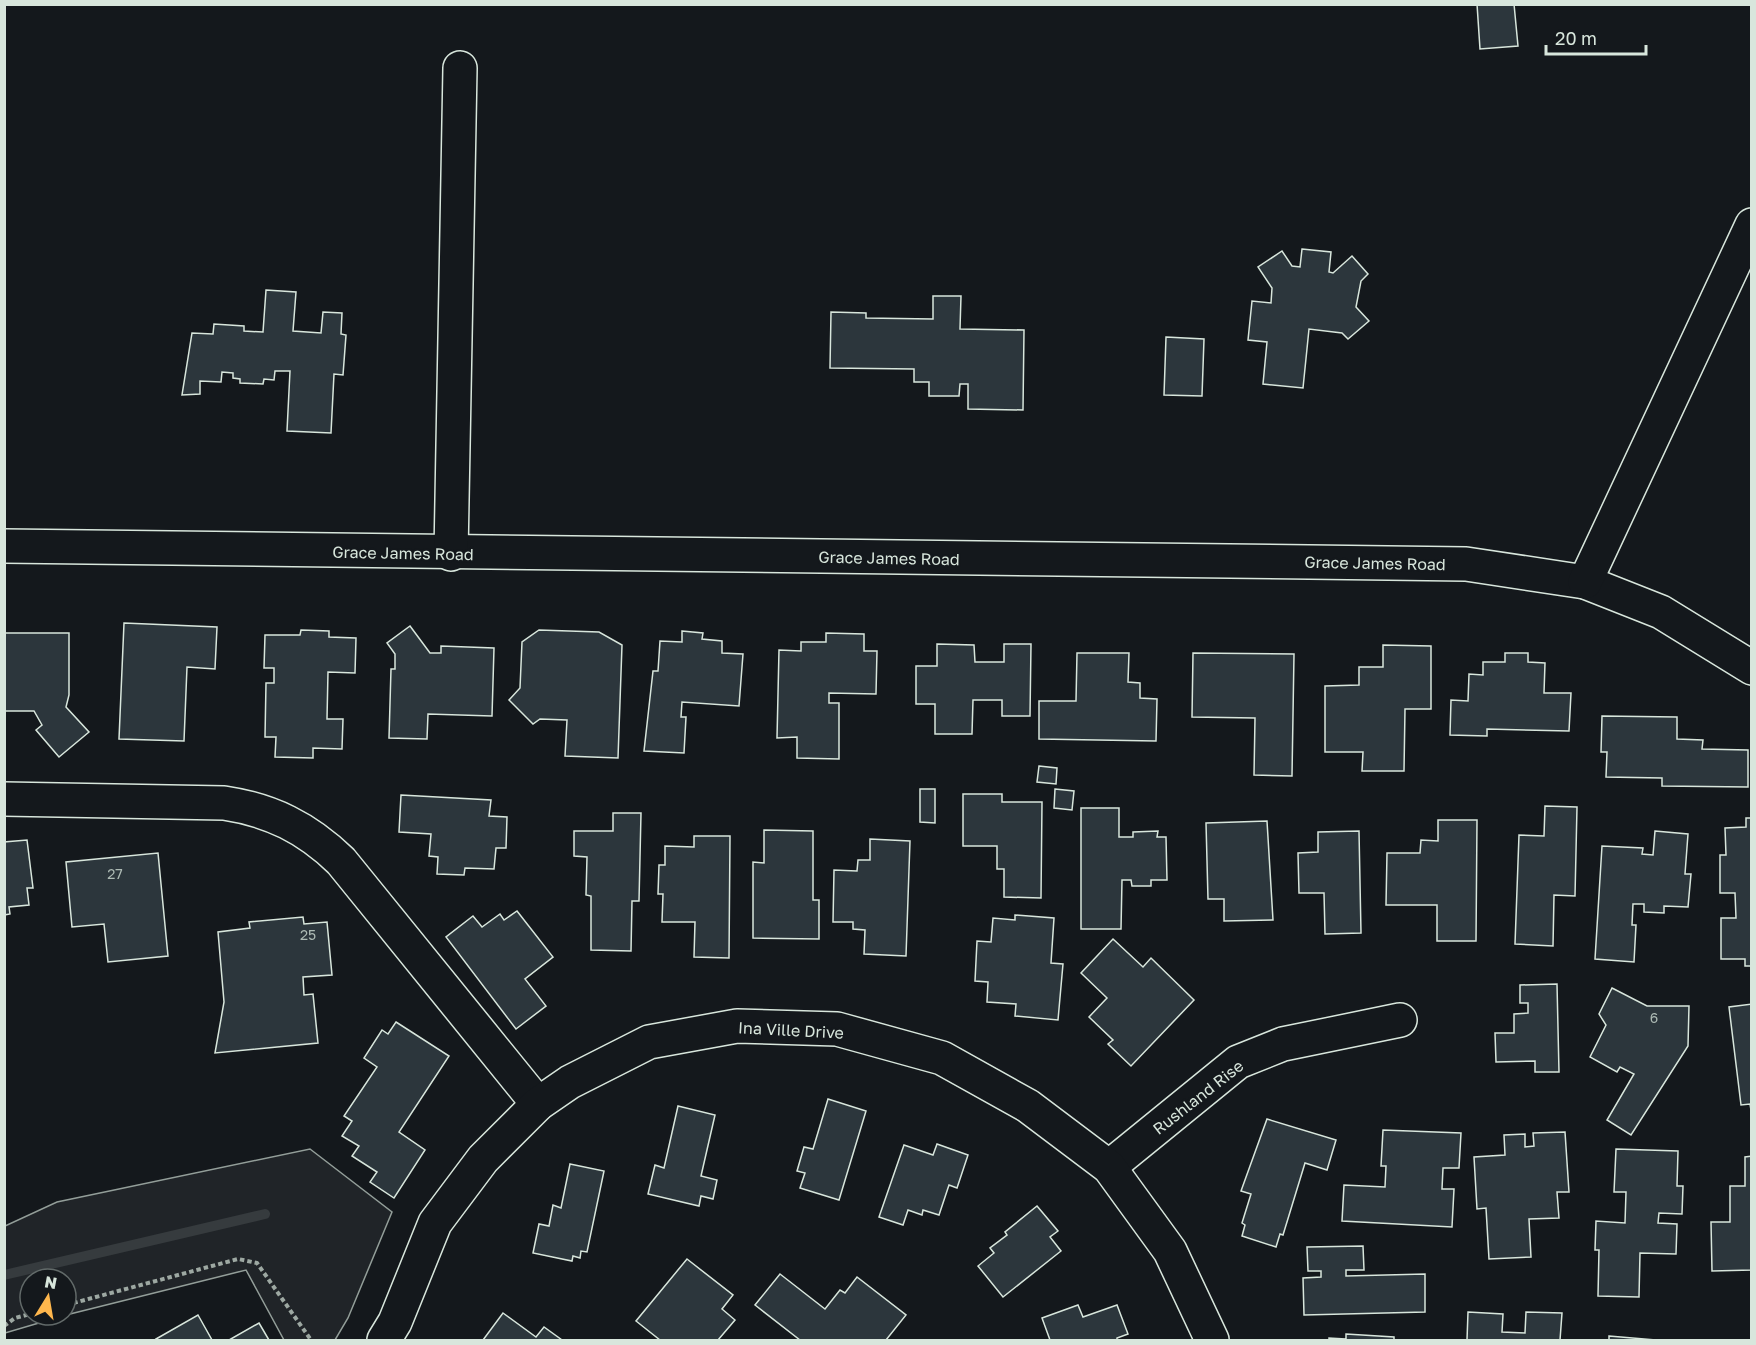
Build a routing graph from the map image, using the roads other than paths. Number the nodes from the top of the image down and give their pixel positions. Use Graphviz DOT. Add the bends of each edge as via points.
graph roads {
  1 [pos="460,68"];
  2 [pos="1752,225"];
  3 [pos="4,546"];
  4 [pos="451,554"];
  5 [pos="1586,582"];
  6 [pos="1752,668"];
  7 [pos="4,799"];
  8 [pos="1400,1020"];
  9 [pos="538,1104"];
  10 [pos="1109,1167"];
  11 [pos="384,1341"];
  12 [pos="1212,1341"];
  1 -- 4 [label="street"];
  2 -- 5 [label="street"];
  3 -- 4 [label="street, Grace James Road"];
  4 -- 5 [label="street, Grace James Road" via="1466,564"];
  5 -- 6 [label="street, Grace James Road" via="1661,612"];
  7 -- 9 [label="street" via="224,803 269,813 302,829 341,861"];
  8 -- 10 [label="street, Rushland Rise" via="1283,1044 1238,1062"];
  9 -- 10 [label="street, Ina Ville Drive" via="570,1082 649,1042 737,1026 837,1029 942,1058 1028,1106"];
  9 -- 11 [label="street, Ina Ville Drive" via="483,1159 435,1223"];
  10 -- 12 [label="street, Ina Ville Drive" via="1170,1251"];
}
